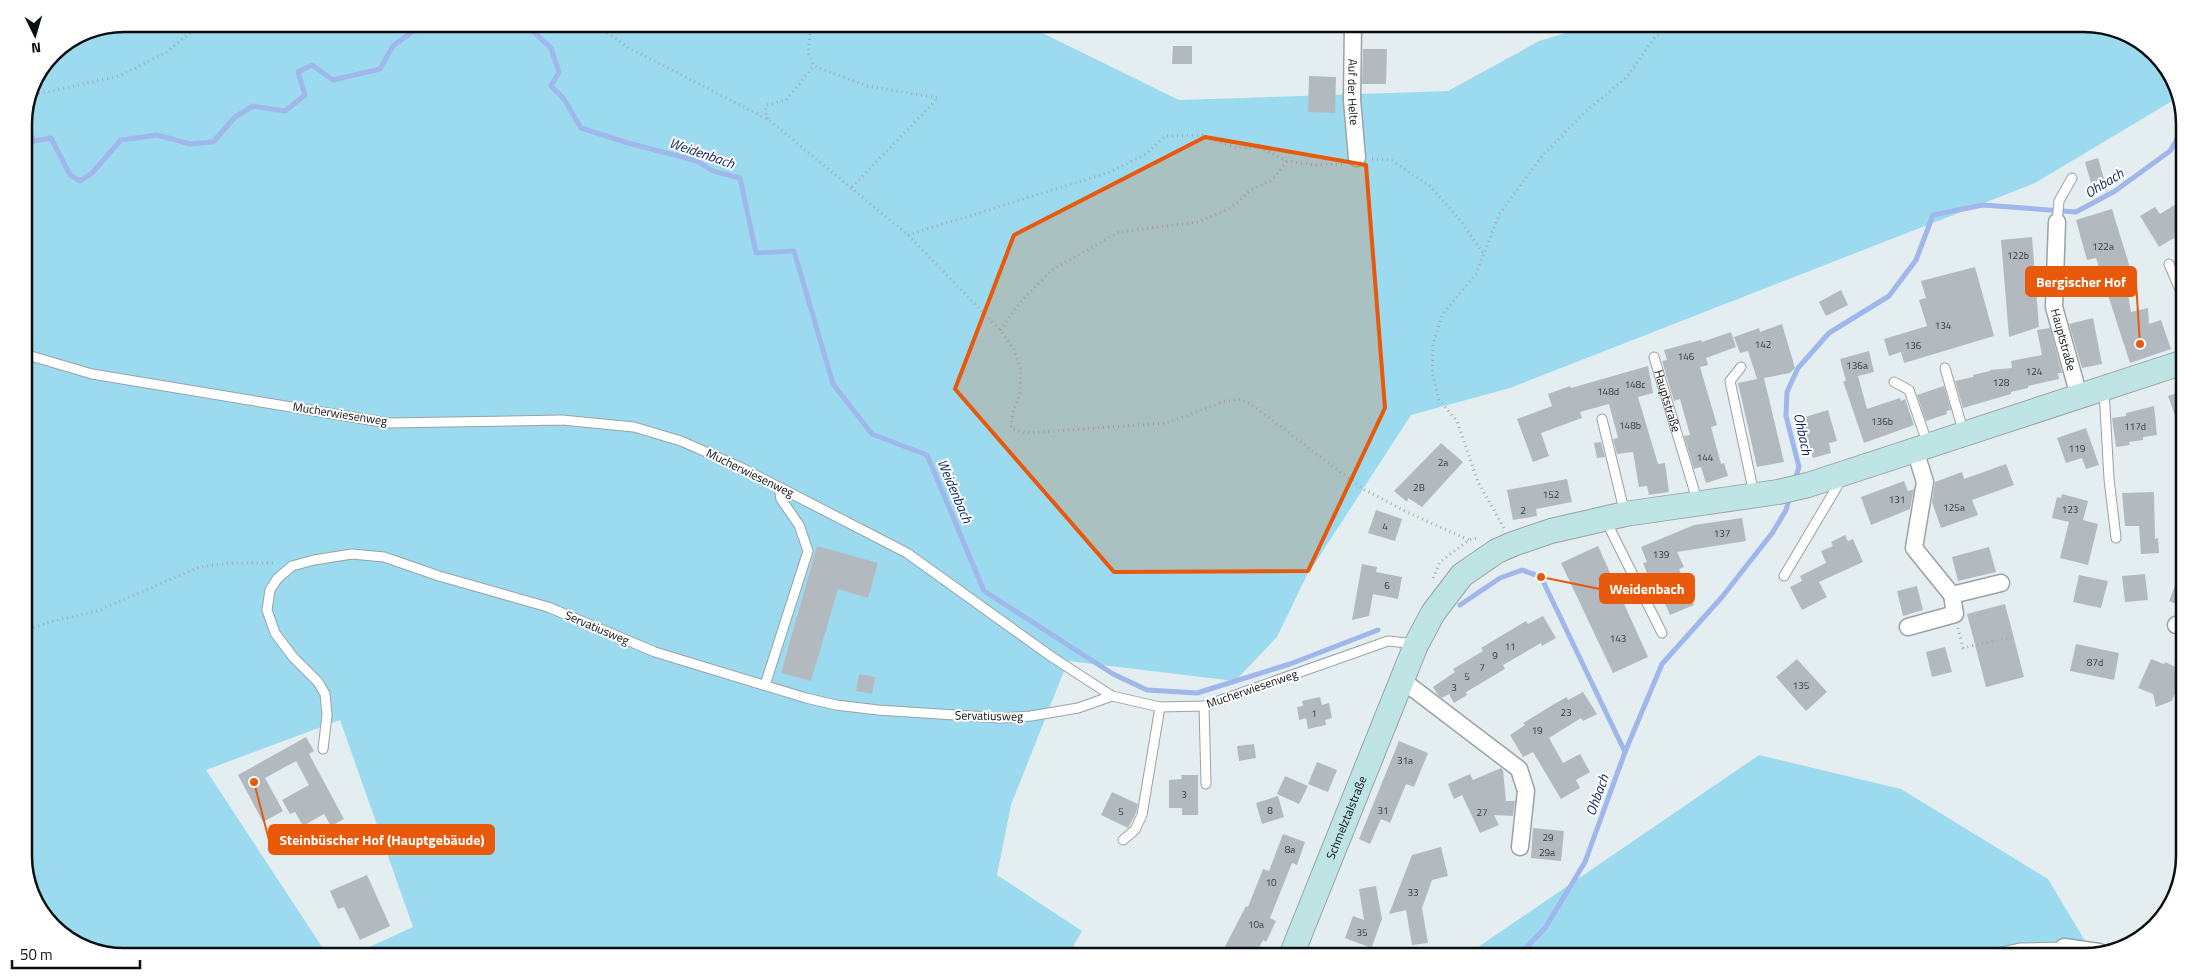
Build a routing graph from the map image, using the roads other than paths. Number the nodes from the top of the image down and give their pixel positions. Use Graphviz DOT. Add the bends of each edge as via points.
graph roads {
  1 [pos="1353,32"];
  2 [pos="1357,158"];
  3 [pos="2072,178"];
  4 [pos="2057,222"];
  5 [pos="2169,264"];
  6 [pos="2175,279"];
  7 [pos="33,357"];
  8 [pos="1654,357"];
  9 [pos="2175,365"];
  10 [pos="1741,367"];
  11 [pos="1945,368"];
  12 [pos="1894,382"];
  13 [pos="2104,388"];
  14 [pos="2080,396"];
  15 [pos="1602,419"];
  16 [pos="1964,434"];
  17 [pos="1921,448"];
  18 [pos="1845,473"];
  19 [pos="779,487"];
  20 [pos="1754,494"];
  21 [pos="1698,503"];
  22 [pos="1615,516"];
  23 [pos="2116,538"];
  24 [pos="1784,576"];
  25 [pos="2001,583"];
  26 [pos="1952,595"];
  27 [pos="1908,627"];
  28 [pos="1662,633"];
  29 [pos="1416,644"];
  30 [pos="1402,680"];
  31 [pos="765,685"];
  32 [pos="1112,696"];
  33 [pos="1204,706"];
  34 [pos="1160,707"];
  35 [pos="323,749"];
  36 [pos="1206,784"];
  37 [pos="1123,840"];
  38 [pos="1520,847"];
  39 [pos="2064,946"];
  40 [pos="1294,948"];
  41 [pos="2021,948"];
  42 [pos="2061,948"];
  43 [pos="2076,948"];
  1 -- 2 [label="street, Auf der Helte" via="1352,100"];
  3 -- 4 [label="lane" via="2059,201"];
  4 -- 14 [label="street, Hauptstraße" via="2054,307"];
  5 -- 6 [label="lane"];
  7 -- 19 [label="lane, Mucherwiesenweg" via="92,374 388,423 562,420 634,427 681,441"];
  8 -- 21 [label="lane, Hauptstraße"];
  9 -- 13 [label="main road"];
  10 -- 20 [label="lane" via="1730,382"];
  11 -- 16 [label="lane"];
  12 -- 17 [label="lane" via="1909,390"];
  13 -- 14 [label="main road"];
  13 -- 23 [label="lane"];
  14 -- 16 [label="main road"];
  15 -- 22 [label="lane"];
  16 -- 17 [label="main road"];
  17 -- 18 [label="main road"];
  17 -- 26 [label="street" via="1925,482 1914,548"];
  18 -- 20 [label="main road" via="1778,492"];
  18 -- 24 [label="lane"];
  19 -- 31 [label="lane" via="780,499 799,525 808,551"];
  19 -- 32 [label="lane, Mucherwiesenweg" via="907,553"];
  20 -- 21 [label="main road"];
  21 -- 22 [label="main road"];
  22 -- 28 [label="lane"];
  22 -- 29 [label="main road, Schmelztalstraße" via="1552,531 1497,551 1462,575"];
  25 -- 26 [label="street"];
  26 -- 27 [label="street" via="1955,614"];
  29 -- 30 [label="main road, Schmelztalstraße"];
  29 -- 33 [label="lane, Mucherwiesenweg" via="1388,641"];
  30 -- 38 [label="street" via="1519,769 1526,791"];
  30 -- 40 [label="main road, Schmelztalstraße"];
  31 -- 32 [label="lane, Servatiusweg" via="806,698 853,707 1001,718 1078,708"];
  31 -- 35 [label="lane, Servatiusweg" via="655,652 548,607 384,557 352,554 292,566 276,579 270,590 267,610 275,633 325,694 327,715"];
  32 -- 34 [label="lane, Mucherwiesenweg"];
  33 -- 34 [label="lane, Mucherwiesenweg"];
  33 -- 36 [label="lane"];
  34 -- 37 [label="lane" via="1142,815 1135,830"];
  39 -- 41 [label="lane"];
  39 -- 42 [label="lane"];
  39 -- 43 [label="street"];
}
